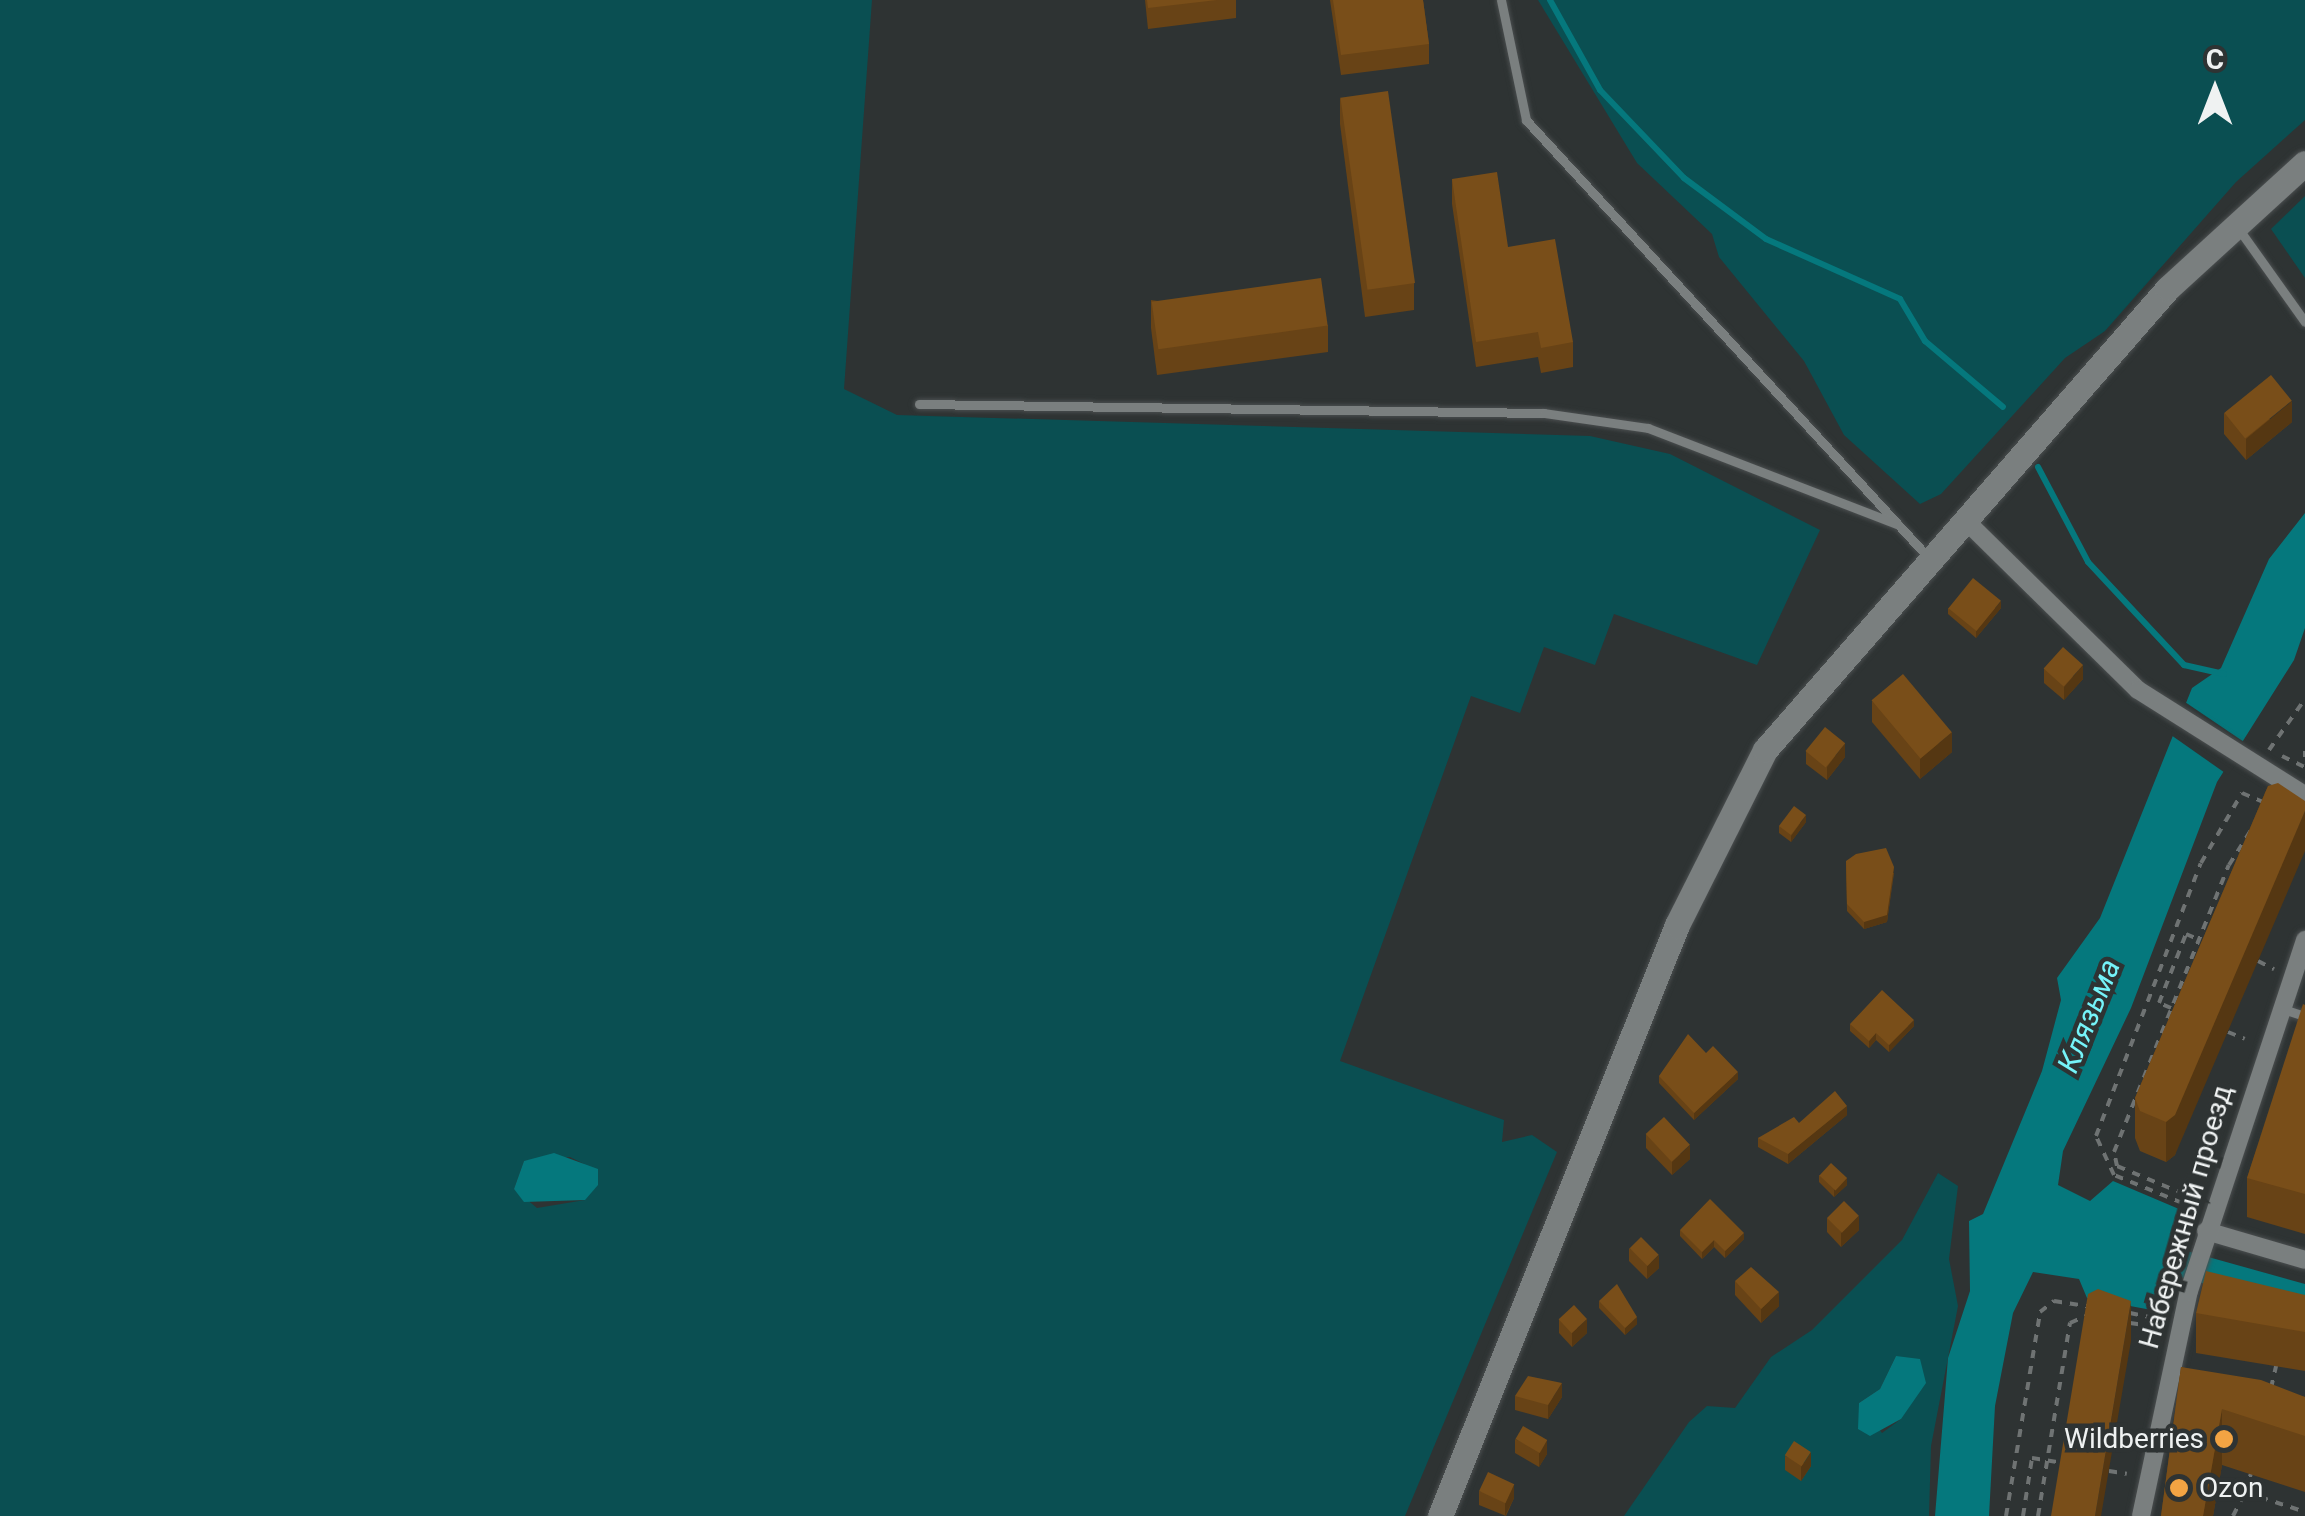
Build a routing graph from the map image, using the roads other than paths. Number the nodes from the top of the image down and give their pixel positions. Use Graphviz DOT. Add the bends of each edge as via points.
graph roads {
  1 [pos="1501,0"];
  2 [pos="2302,169"];
  3 [pos="2236,226"];
  4 [pos="2305,322"];
  5 [pos="919,404"];
  6 [pos="1966,521"];
  7 [pos="1897,524"];
  8 [pos="1932,562"];
  9 [pos="2305,795"];
  10 [pos="2305,940"];
  11 [pos="2280,1008"];
  12 [pos="2305,1016"];
  13 [pos="2206,1232"];
  14 [pos="2305,1260"];
  15 [pos="1440,1516"];
  16 [pos="2141,1516"];
  1 -- 7 [label="lane" via="1526,120"];
  2 -- 3 [label="street"];
  3 -- 4 [label="lane"];
  3 -- 6 [label="street" via="2168,288"];
  5 -- 7 [label="lane" via="1544,414 1648,428"];
  6 -- 8 [label="street"];
  6 -- 9 [label="street" via="2138,690 2266,778"];
  7 -- 8 [label="lane"];
  8 -- 15 [label="street" via="1817,685 1728,815"];
  10 -- 11 [label="street, Набережный проезд"];
  11 -- 12 [label="lane"];
  11 -- 13 [label="street, Набережный проезд"];
  13 -- 14 [label="street"];
  13 -- 16 [label="street, Набережный проезд"];
}
